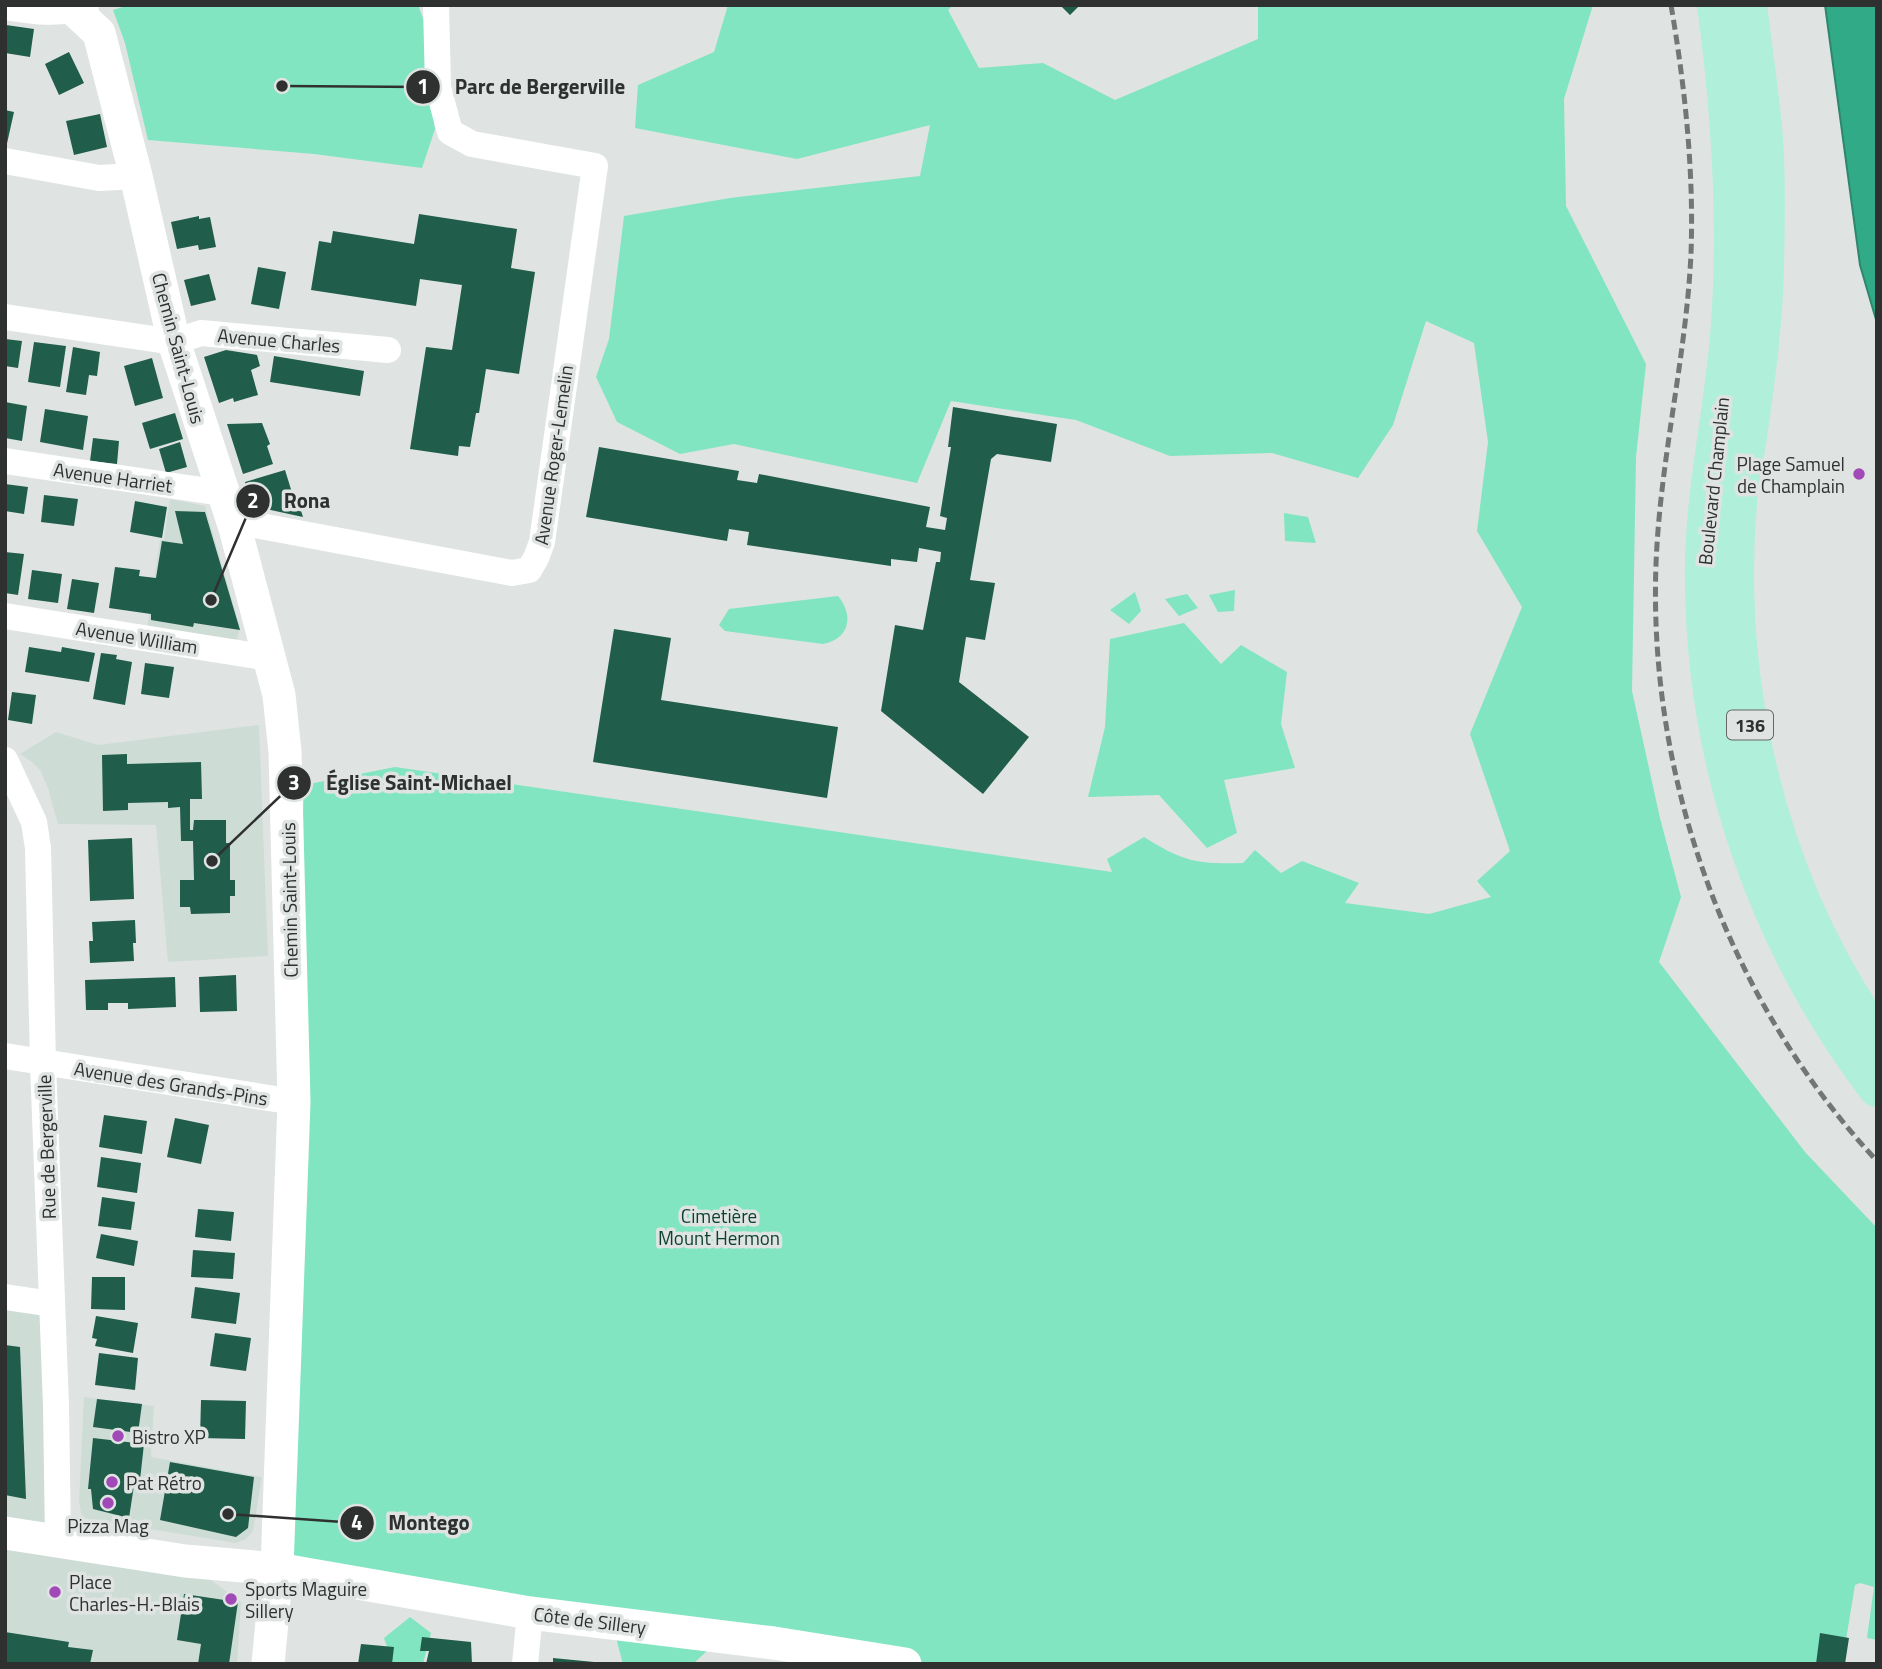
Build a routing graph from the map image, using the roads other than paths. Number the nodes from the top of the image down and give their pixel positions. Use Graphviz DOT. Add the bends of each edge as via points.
graph roads {
  1 [pos="436,5"];
  2 [pos="1716,5"];
  3 [pos="1748,5"];
  4 [pos="5,7"];
  5 [pos="77,7"];
  6 [pos="5,161"];
  7 [pos="136,176"];
  8 [pos="5,317"];
  9 [pos="174,342"];
  10 [pos="388,350"];
  11 [pos="5,461"];
  12 [pos="222,493"];
  13 [pos="234,528"];
  14 [pos="5,616"];
  15 [pos="269,658"];
  16 [pos="5,760"];
  17 [pos="13,791"];
  18 [pos="1877,1037"];
  19 [pos="5,1056"];
  20 [pos="43,1063"];
  21 [pos="1877,1088"];
  22 [pos="294,1102"];
  23 [pos="5,1297"];
  24 [pos="52,1304"];
  25 [pos="5,1533"];
  26 [pos="58,1540"];
  27 [pos="277,1569"];
  28 [pos="530,1612"];
  29 [pos="773,1653"];
  30 [pos="268,1664"];
  31 [pos="525,1664"];
  32 [pos="905,1664"];
  1 -- 13 [label="street, Avenue Roger-Lemelin" via="438,87 450,132 472,144 595,166 537,558 529,570 512,573 255,525"];
  2 -- 21 [label="main road, Boulevard Champlain / 136" via="1734,184 1729,340 1704,538 1706,636 1716,713 1731,791 1754,865 1782,931 1828,1017"];
  3 -- 18 [label="main road, Boulevard Champlain / 136" via="1763,129 1765,267 1760,350 1740,482 1737,537 1743,685 1752,739 1789,872 1827,953"];
  4 -- 5 [label="street" via="33,11"];
  5 -- 7 [label="street, Chemin Saint-Louis" via="99,33"];
  6 -- 7 [label="street" via="99,178"];
  7 -- 9 [label="street, Chemin Saint-Louis"];
  8 -- 9 [label="street, Avenue Charles"];
  9 -- 10 [label="street, Avenue Charles" via="201,333"];
  9 -- 12 [label="street, Chemin Saint-Louis"];
  11 -- 12 [label="street, Avenue Harriet"];
  12 -- 13 [label="street, Chemin Saint-Louis"];
  13 -- 15 [label="street, Chemin Saint-Louis"];
  14 -- 15 [label="street, Avenue William"];
  15 -- 22 [label="street, Chemin Saint-Louis" via="279,695 285,752"];
  16 -- 17 [label="street, Rue de Bergerville"];
  17 -- 20 [label="street, Rue de Bergerville" via="34,822 38,848"];
  19 -- 20 [label="street, Avenue des Grands-Pins"];
  20 -- 22 [label="street, Avenue des Grands-Pins"];
  20 -- 24 [label="street, Rue de Bergerville"];
  22 -- 27 [label="street, Chemin Saint-Louis"];
  23 -- 24 [label="street"];
  24 -- 26 [label="street, Rue de Bergerville"];
  25 -- 26 [label="street, Côte de Sillery"];
  26 -- 27 [label="street, Côte de Sillery" via="185,1561"];
  27 -- 28 [label="street, Côte de Sillery"];
  27 -- 30 [label="street, Chemin Saint-Louis"];
  28 -- 29 [label="street, Côte de Sillery"];
  28 -- 31 [label="street"];
  29 -- 32 [label="street, Côte de Sillery"];
}
